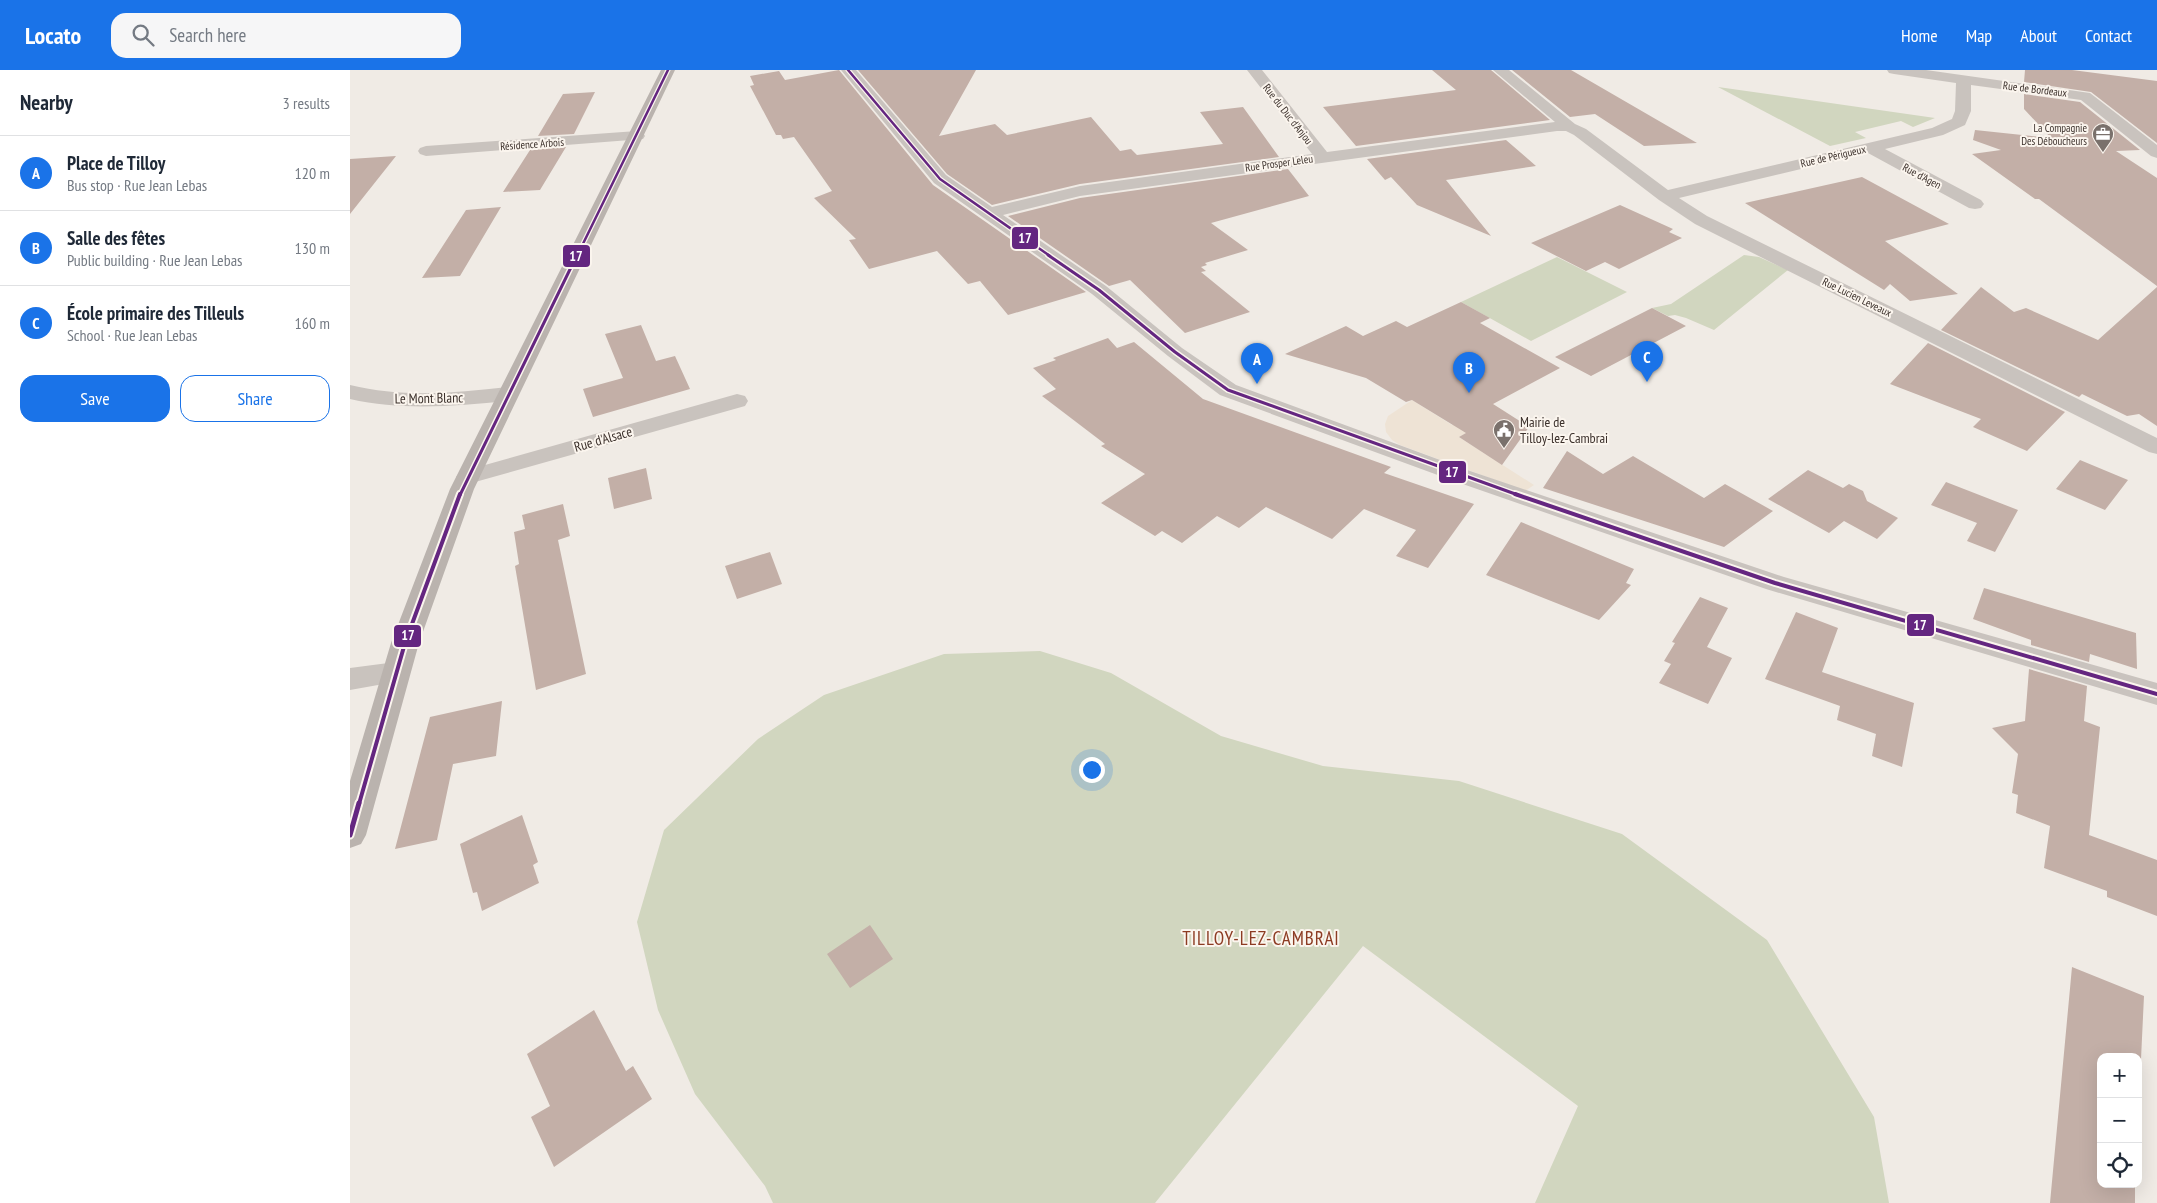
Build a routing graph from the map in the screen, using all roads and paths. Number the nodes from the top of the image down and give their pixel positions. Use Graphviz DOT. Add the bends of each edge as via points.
graph roads {
  1 [pos="668,70"];
  2 [pos="848,70"];
  3 [pos="1254,70"];
  4 [pos="1500,70"];
  5 [pos="1894,70"];
  6 [pos="1964,80"];
  7 [pos="1568,127"];
  8 [pos="637,136"];
  9 [pos="1870,148"];
  10 [pos="426,151"];
  11 [pos="2157,153"];
  12 [pos="1322,157"];
  13 [pos="1665,196"];
  14 [pos="1975,204"];
  15 [pos="991,213"];
  16 [pos="350,392"];
  17 [pos="508,394"];
  18 [pos="737,401"];
  19 [pos="2157,447"];
  20 [pos="468,477"];
  21 [pos="396,674"];
  22 [pos="350,679"];
  23 [pos="2157,694"];
  24 [pos="350,835"];
  1 -- 8 [label="street"];
  2 -- 15 [label="street" via="940,179"];
  3 -- 12 [label="street, Rue du Duc d'Anjou"];
  4 -- 7 [label="street, Rue Lucien Leveaux"];
  5 -- 6 [label="street, Rue de Bordeaux"];
  6 -- 9 [label="street, Rue de Périgueux" via="1963,110 1959,122 1937,132"];
  6 -- 11 [label="street, Rue de Bordeaux" via="2085,96"];
  7 -- 12 [label="street, Rue Prosper Leleu"];
  7 -- 13 [label="street, Rue Lucien Leveaux" via="1580,132"];
  8 -- 10 [label="street, Résidence Arbois"];
  8 -- 17 [label="street"];
  9 -- 13 [label="street, Rue de Périgueux"];
  9 -- 14 [label="street, Rue d'Agen"];
  12 -- 15 [label="street, Rue Prosper Leleu" via="1080,191"];
  13 -- 19 [label="street, Rue Lucien Leveaux" via="1701,220 1749,245"];
  15 -- 23 [label="street" via="1099,290 1228,390 1462,476 1775,583"];
  16 -- 17 [label="street, Le Mont Blanc" via="408,400"];
  17 -- 20 [label="street"];
  18 -- 20 [label="street, Rue d'Alsace"];
  20 -- 21 [label="street" via="438,551"];
  21 -- 22 [label="street"];
  21 -- 24 [label="street"];
}
